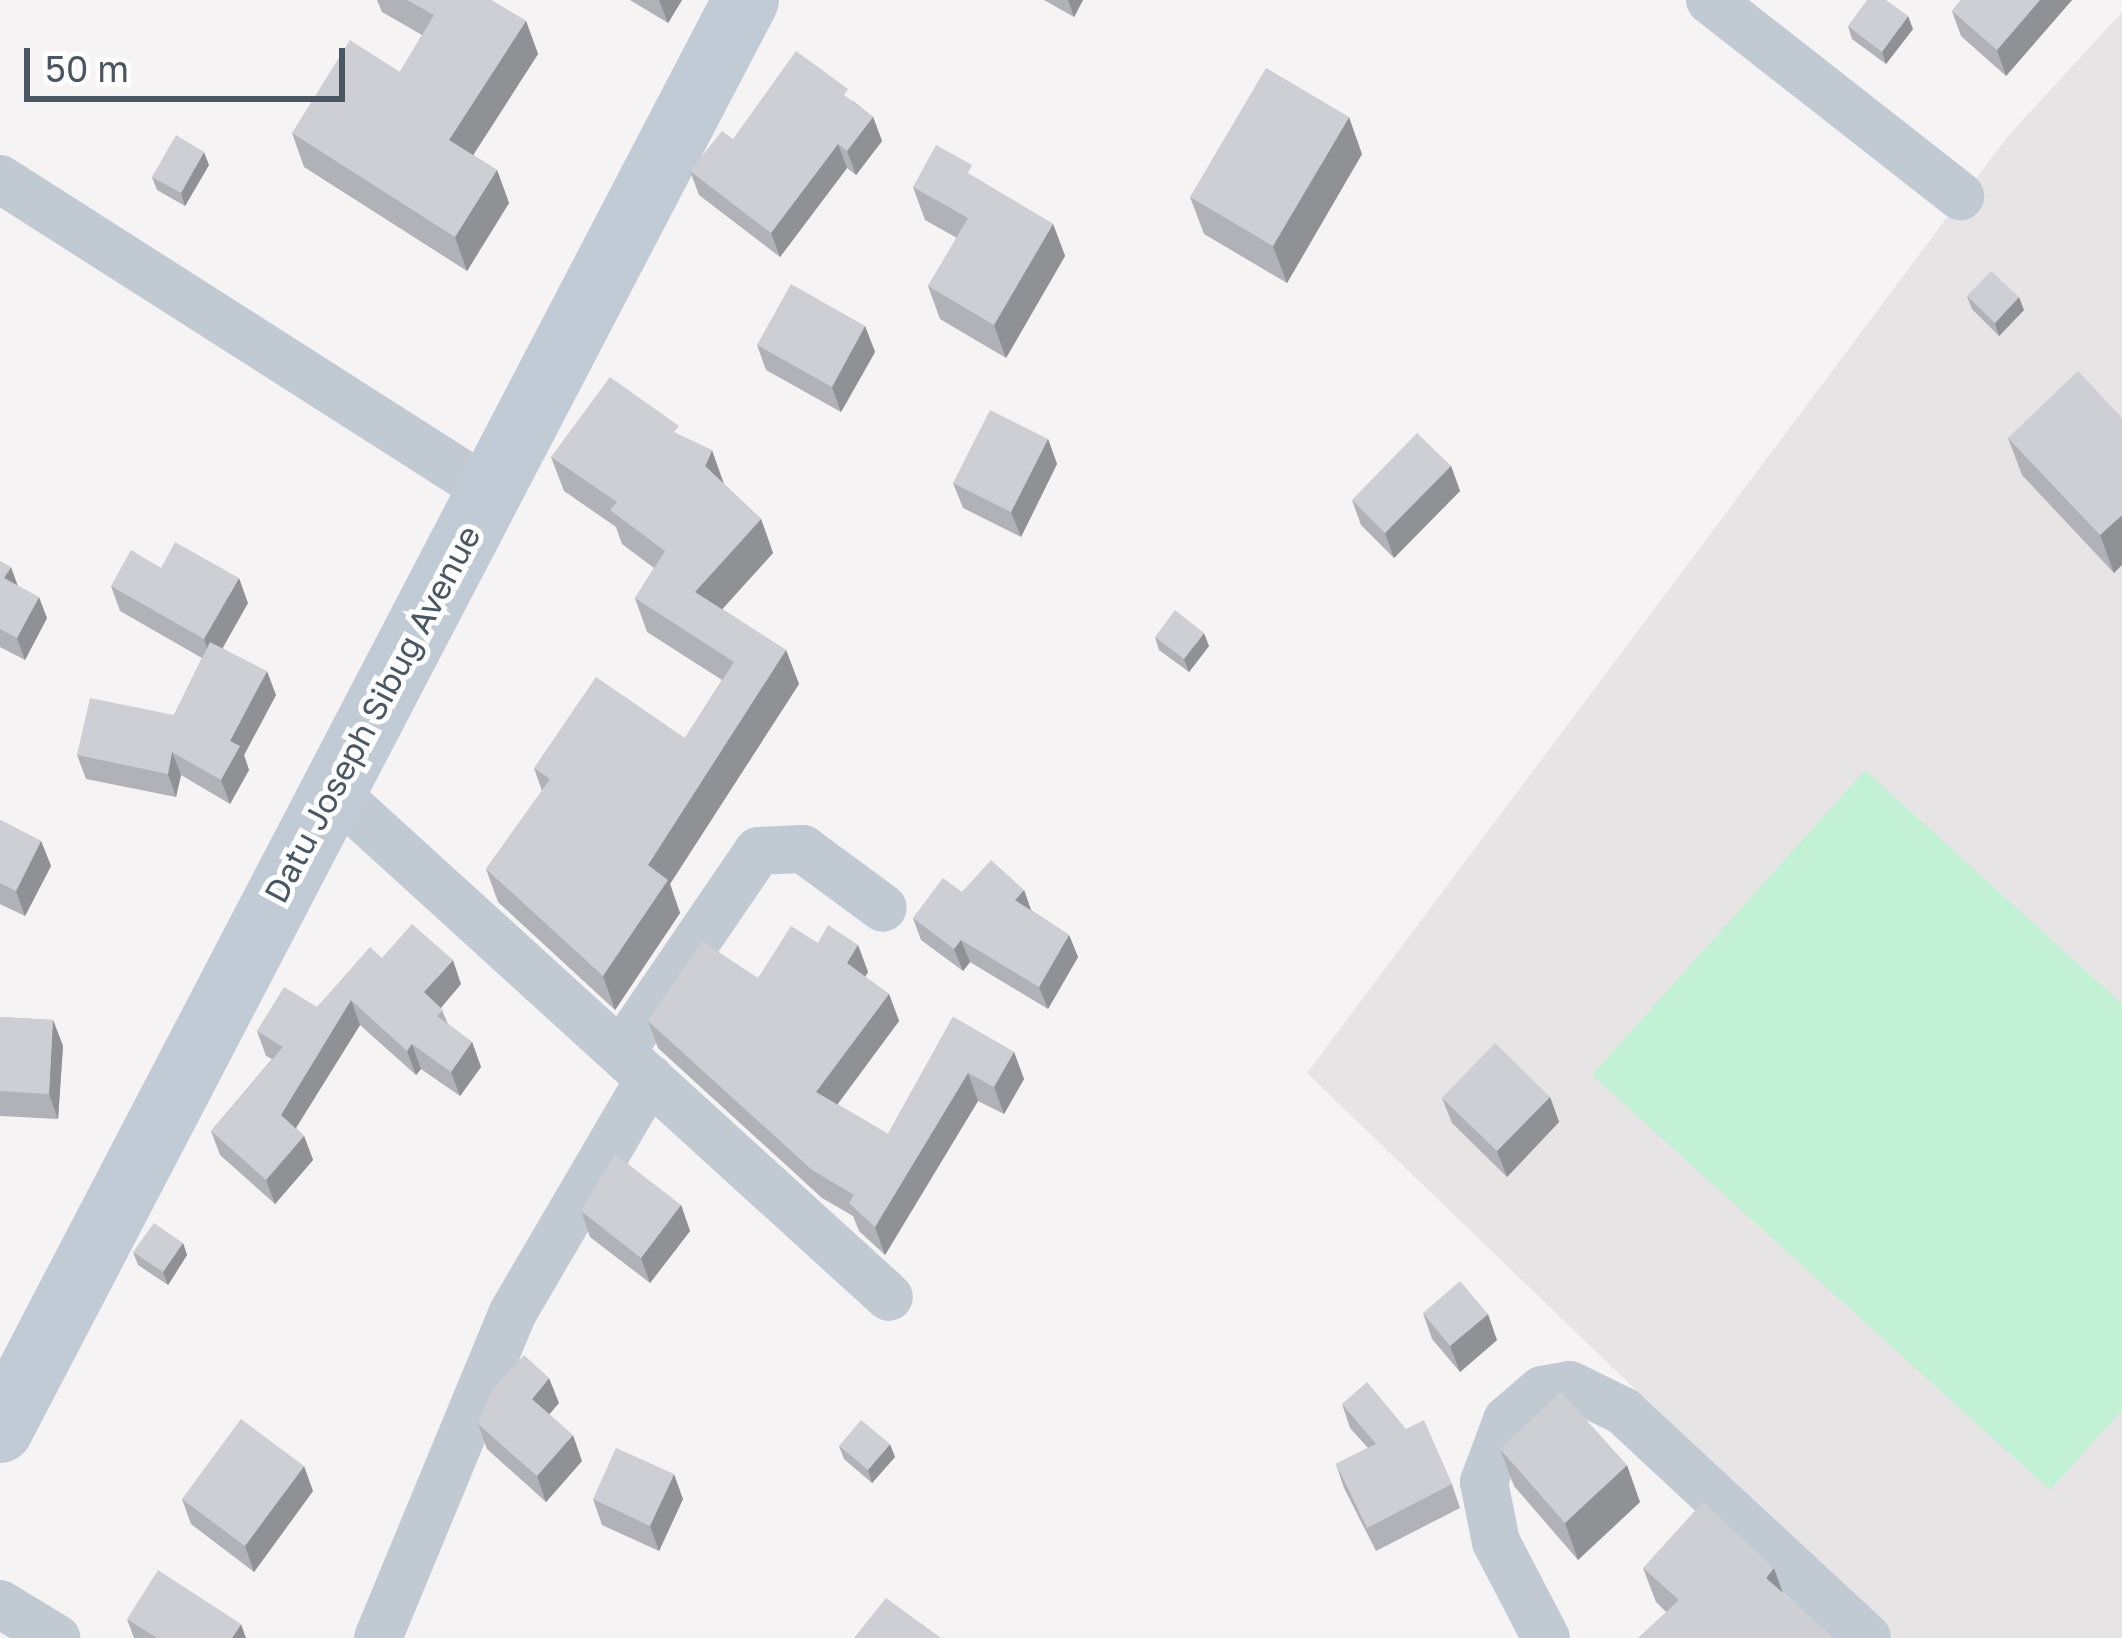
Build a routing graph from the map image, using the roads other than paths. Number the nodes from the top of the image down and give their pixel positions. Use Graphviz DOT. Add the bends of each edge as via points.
graph roads {
  1 [pos="746,0"];
  2 [pos="1710,0"];
  3 [pos="0,179"];
  4 [pos="1960,196"];
  5 [pos="489,491"];
  6 [pos="332,790"];
  7 [pos="883,908"];
  8 [pos="636,1065"];
  9 [pos="889,1297"];
  10 [pos="0,1430"];
  11 [pos="0,1604"];
  12 [pos="56,1638"];
  13 [pos="378,1638"];
  14 [pos="1546,1638"];
  15 [pos="1867,1638"];
  1 -- 5 [label="main road, Datu Joseph Sibug Avenue"];
  2 -- 4 [label="street"];
  3 -- 5 [label="street"];
  5 -- 6 [label="main road, Datu Joseph Sibug Avenue"];
  6 -- 8 [label="street"];
  6 -- 10 [label="main road, Datu Joseph Sibug Avenue"];
  7 -- 8 [label="street" via="803,849 758,850"];
  8 -- 9 [label="street"];
  8 -- 13 [label="street" via="512,1314"];
  11 -- 12 [label="street"];
  14 -- 15 [label="street" via="1496,1542 1484,1482 1508,1420 1542,1390 1570,1385 1623,1411"];
}
